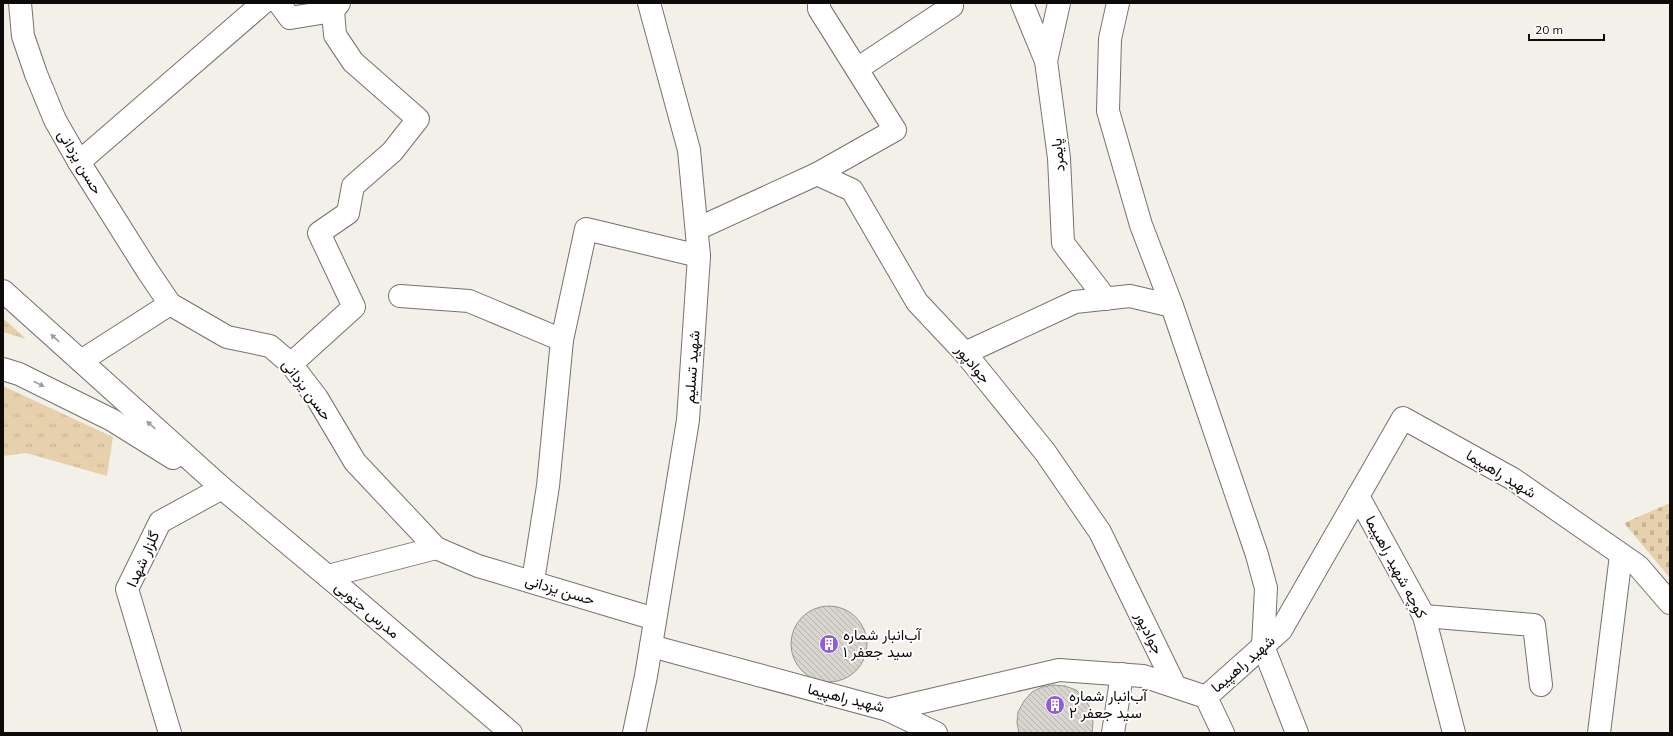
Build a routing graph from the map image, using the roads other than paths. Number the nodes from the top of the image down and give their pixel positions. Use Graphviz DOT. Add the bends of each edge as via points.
graph roads {
  1 [pos="20,3"];
  2 [pos="263,3"];
  3 [pos="280,3"];
  4 [pos="649,3"];
  5 [pos="819,3"];
  6 [pos="1022,3"];
  7 [pos="1059,3"];
  8 [pos="1118,3"];
  9 [pos="952,6"];
  10 [pos="336,7"];
  11 [pos="1046,61"];
  12 [pos="857,69"];
  13 [pos="78,162"];
  14 [pos="817,174"];
  15 [pos="697,229"];
  16 [pos="700,256"];
  17 [pos="3,291"];
  18 [pos="400,296"];
  19 [pos="1106,298"];
  20 [pos="170,304"];
  21 [pos="1172,306"];
  22 [pos="562,340"];
  23 [pos="965,353"];
  24 [pos="80,361"];
  25 [pos="291,364"];
  26 [pos="3,369"];
  27 [pos="222,488"];
  28 [pos="1358,496"];
  29 [pos="436,548"];
  30 [pos="1621,555"];
  31 [pos="328,576"];
  32 [pos="533,581"];
  33 [pos="1670,603"];
  34 [pos="1424,616"];
  35 [pos="655,619"];
  36 [pos="651,646"];
  37 [pos="1263,646"];
  38 [pos="1122,674"];
  39 [pos="1541,685"];
  40 [pos="1175,686"];
  41 [pos="1206,697"];
  42 [pos="888,710"];
  43 [pos="170,733"];
  44 [pos="511,733"];
  45 [pos="634,733"];
  46 [pos="936,733"];
  47 [pos="1113,733"];
  48 [pos="1223,733"];
  49 [pos="1297,733"];
  50 [pos="1454,733"];
  51 [pos="1599,733"];
  1 -- 13 [label="street, حسن یزدانی" via="23,36 36,74 55,120"];
  2 -- 13 [label="street"];
  3 -- 10 [label="street" via="290,18"];
  4 -- 15 [label="street, شهید تسلیم" via="689,150"];
  5 -- 12 [label="street" via="819,9"];
  6 -- 11 [label="street, پایمرد"];
  7 -- 11 [label="street"];
  8 -- 21 [label="street" via="1110,38 1108,111 1141,225"];
  9 -- 12 [label="street"];
  10 -- 25 [label="street" via="335,35 353,62 418,119 392,152 354,186 348,213 319,233 354,307"];
  11 -- 19 [label="street, پایمرد" via="1059,158 1063,243"];
  12 -- 14 [label="street" via="895,130"];
  13 -- 20 [label="street, حسن یزدانی"];
  14 -- 15 [label="street"];
  14 -- 23 [label="street, جوادپور" via="852,190 916,302"];
  15 -- 16 [label="street, شهید تسلیم"];
  16 -- 22 [label="street" via="586,229"];
  16 -- 35 [label="street, شهید تسلیم" via="688,420"];
  24 -- 17 [label="street, one-way"];
  18 -- 22 [label="street" via="469,301"];
  19 -- 21 [label="street" via="1130,296"];
  19 -- 23 [label="street" via="1075,302"];
  20 -- 24 [label="street"];
  20 -- 25 [label="street, حسن یزدانی" via="227,338 270,346"];
  21 -- 37 [label="street" via="1266,588"];
  22 -- 32 [label="street" via="548,486"];
  23 -- 40 [label="street, جوادپور" via="1045,452 1100,532"];
  27 -- 24 [label="street, one-way"];
  25 -- 29 [label="street, حسن یزدانی" via="317,398 355,462"];
  26 -- 27 [label="street, one-way" via="19,374 112,420"];
  27 -- 31 [label="street, مدرس جنوبی"];
  27 -- 43 [label="street, گلزار شهدا" via="160,522 127,589"];
  28 -- 30 [label="street, شهید راهپیما" via="1403,418 1513,479"];
  28 -- 34 [label="street, کوچه شهید راهپیما"];
  28 -- 37 [label="street, شهید راهپیما" via="1281,630"];
  29 -- 31 [label="street"];
  29 -- 32 [label="street, حسن یزدانی" via="478,566"];
  30 -- 33 [label="street, شهید راهپیما" via="1638,566"];
  30 -- 51 [label="street"];
  31 -- 44 [label="street, مدرس جنوبی"];
  32 -- 35 [label="street, حسن یزدانی"];
  34 -- 39 [label="street" via="1534,625"];
  34 -- 50 [label="street, کوچه شهید راهپیما"];
  35 -- 36 [label="street, شهید تسلیم"];
  36 -- 42 [label="street, شهید راهپیما"];
  36 -- 45 [label="street, شهید تسلیم"];
  37 -- 41 [label="street, شهید راهپیما"];
  37 -- 49 [label="street"];
  38 -- 40 [label="street, شهید راهپیما" via="1143,676"];
  38 -- 42 [label="street, شهید راهپیما" via="1059,670"];
  38 -- 47 [label="street"];
  40 -- 41 [label="street, شهید راهپیما"];
  41 -- 48 [label="street"];
  42 -- 46 [label="street"];
}
